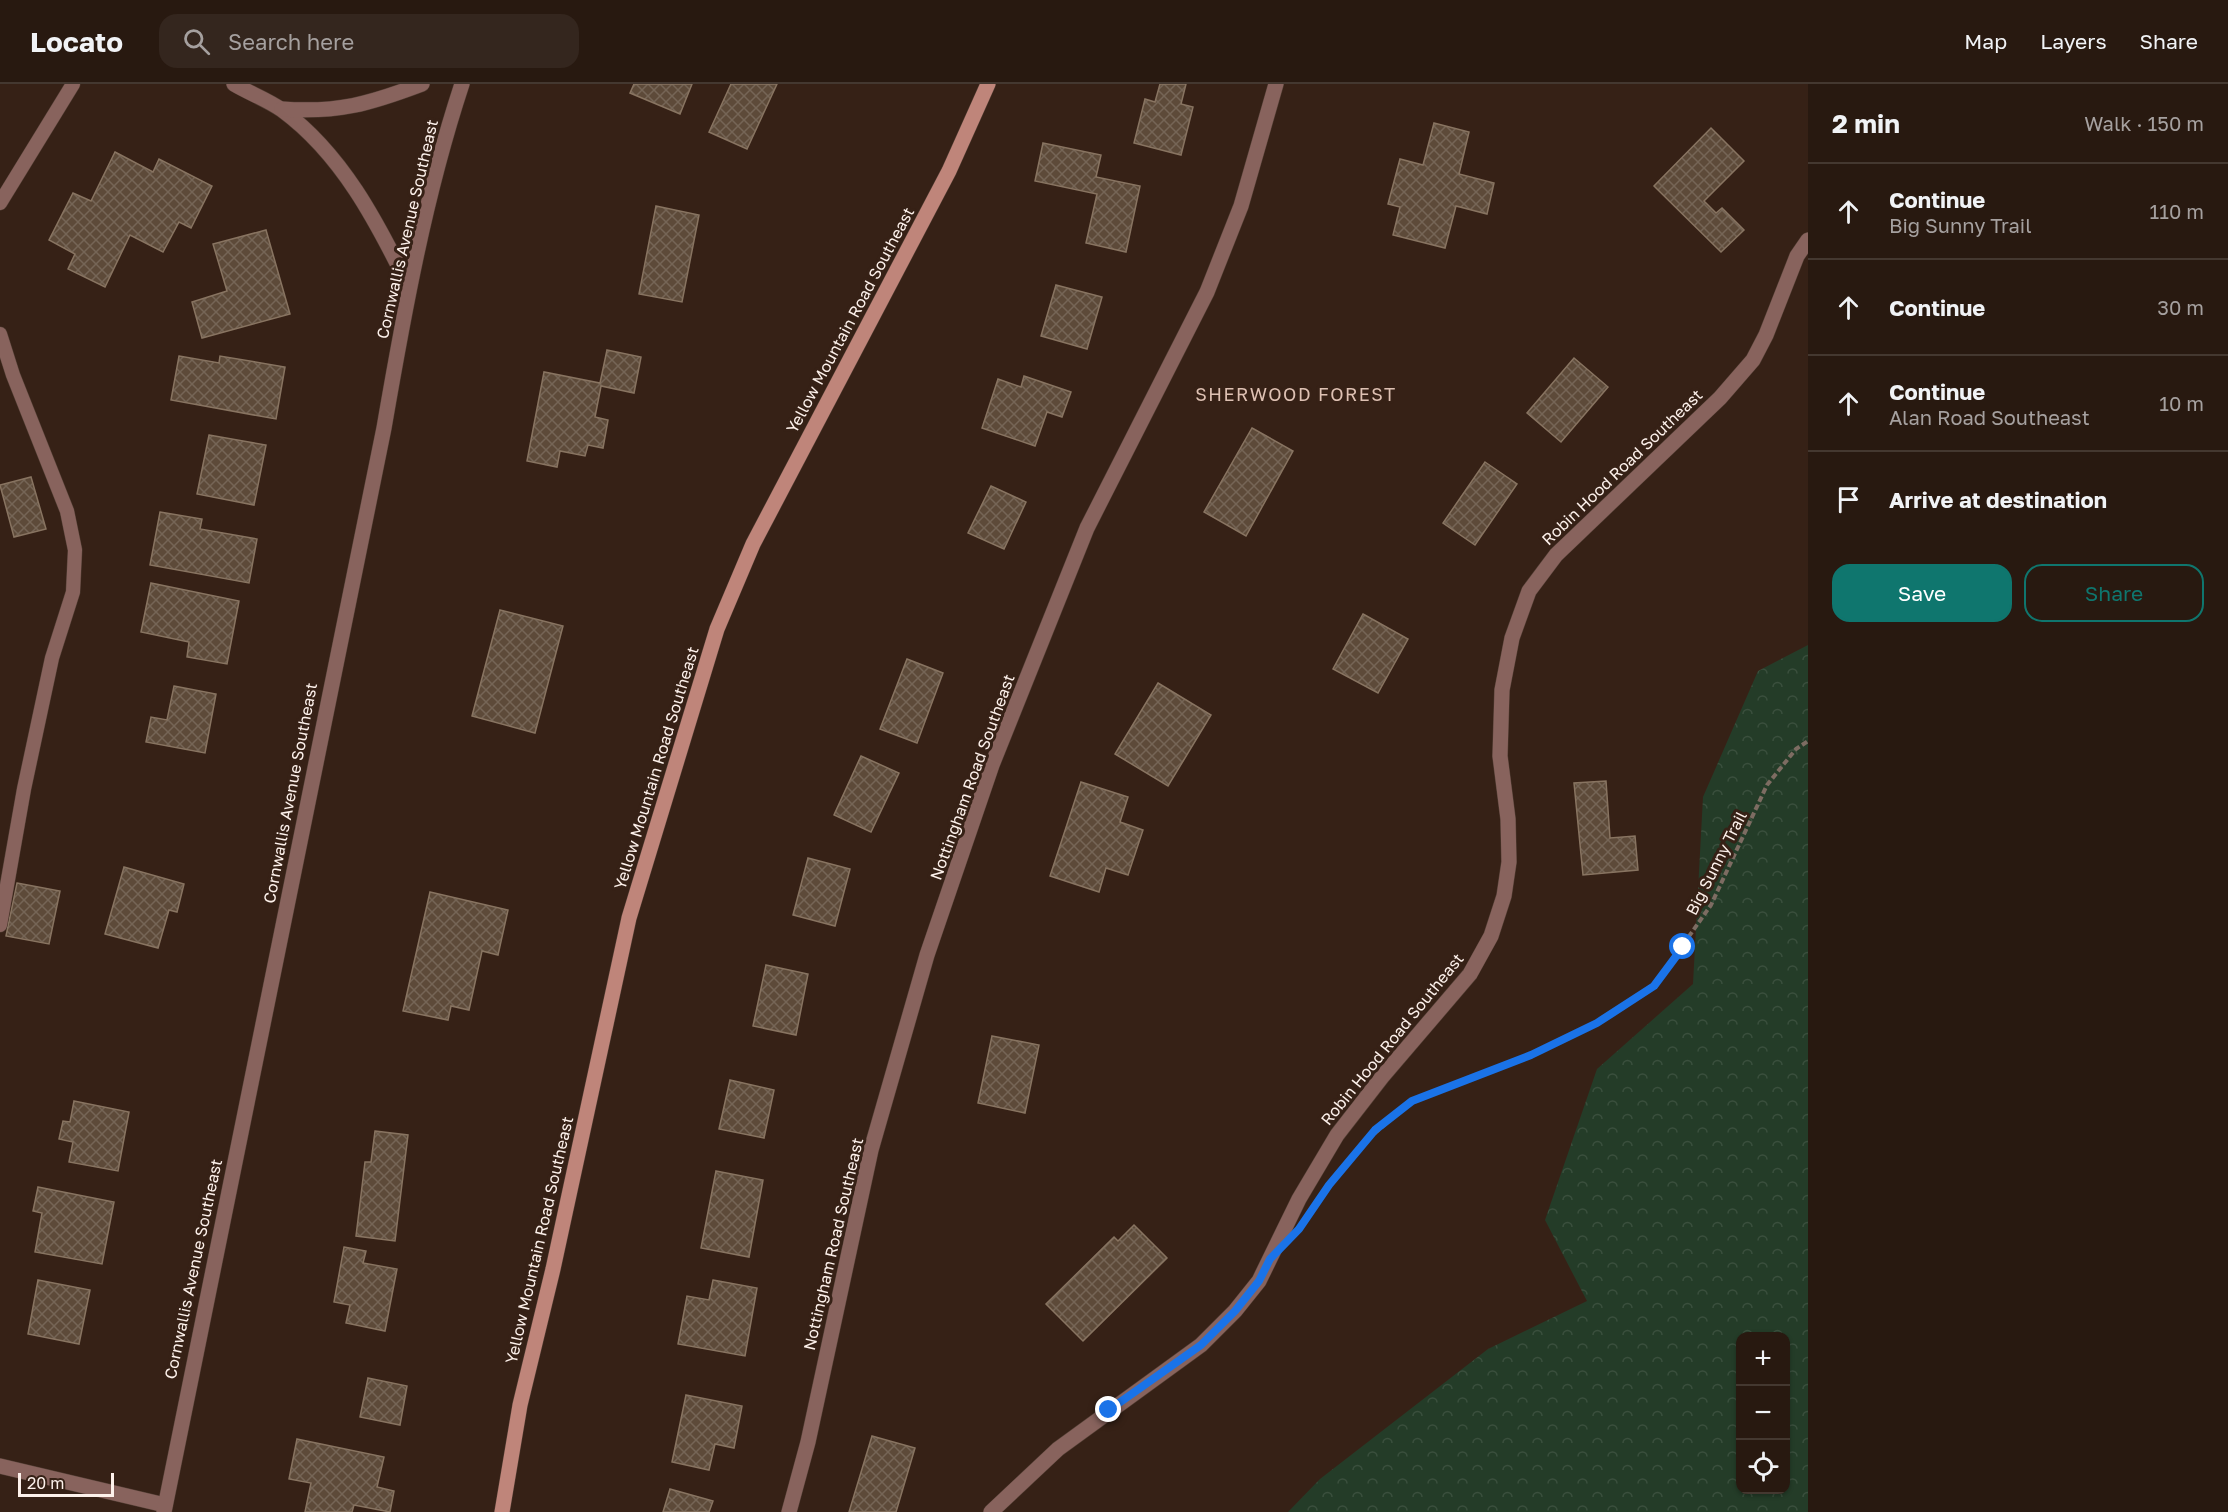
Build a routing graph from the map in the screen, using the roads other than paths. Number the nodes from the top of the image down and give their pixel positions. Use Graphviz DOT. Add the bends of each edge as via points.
graph roads {
  1 [pos="73,84"];
  2 [pos="234,84"];
  3 [pos="422,84"];
  4 [pos="462,84"];
  5 [pos="988,84"];
  6 [pos="1276,84"];
  7 [pos="282,109"];
  8 [pos="0,203"];
  9 [pos="1808,240"];
  10 [pos="409,287"];
  11 [pos="0,334"];
  12 [pos="0,925"];
  13 [pos="0,1466"];
  14 [pos="164,1508"];
  15 [pos="502,1512"];
  16 [pos="789,1512"];
  17 [pos="991,1512"];
  1 -- 8 [label="lane"];
  2 -- 7 [label="street"];
  3 -- 7 [label="street" via="367,104 321,112"];
  4 -- 10 [label="street, Cornwallis Avenue Southeast"];
  5 -- 15 [label="street, Yellow Mountain Road Southeast" via="949,171 753,544 717,629 629,918 520,1405"];
  6 -- 16 [label="street, Nottingham Road Southeast" via="1241,206 1207,292 1087,528 992,765 927,955 871,1150 808,1442"];
  7 -- 10 [label="street" via="321,146 356,188"];
  9 -- 17 [label="street, Robin Hood Road Southeast" via="1797,256 1753,360 1720,398 1556,555 1529,591 1512,638 1502,690 1500,756 1509,862 1504,896 1491,936 1470,974 1337,1135 1299,1199 1259,1281 1235,1311 1201,1345 1058,1449"];
  10 -- 14 [label="street, Cornwallis Avenue Southeast" via="384,428"];
  11 -- 12 [label="lane" via="67,511 75,550 73,592 52,658"];
  13 -- 14 [label="street"];
}
